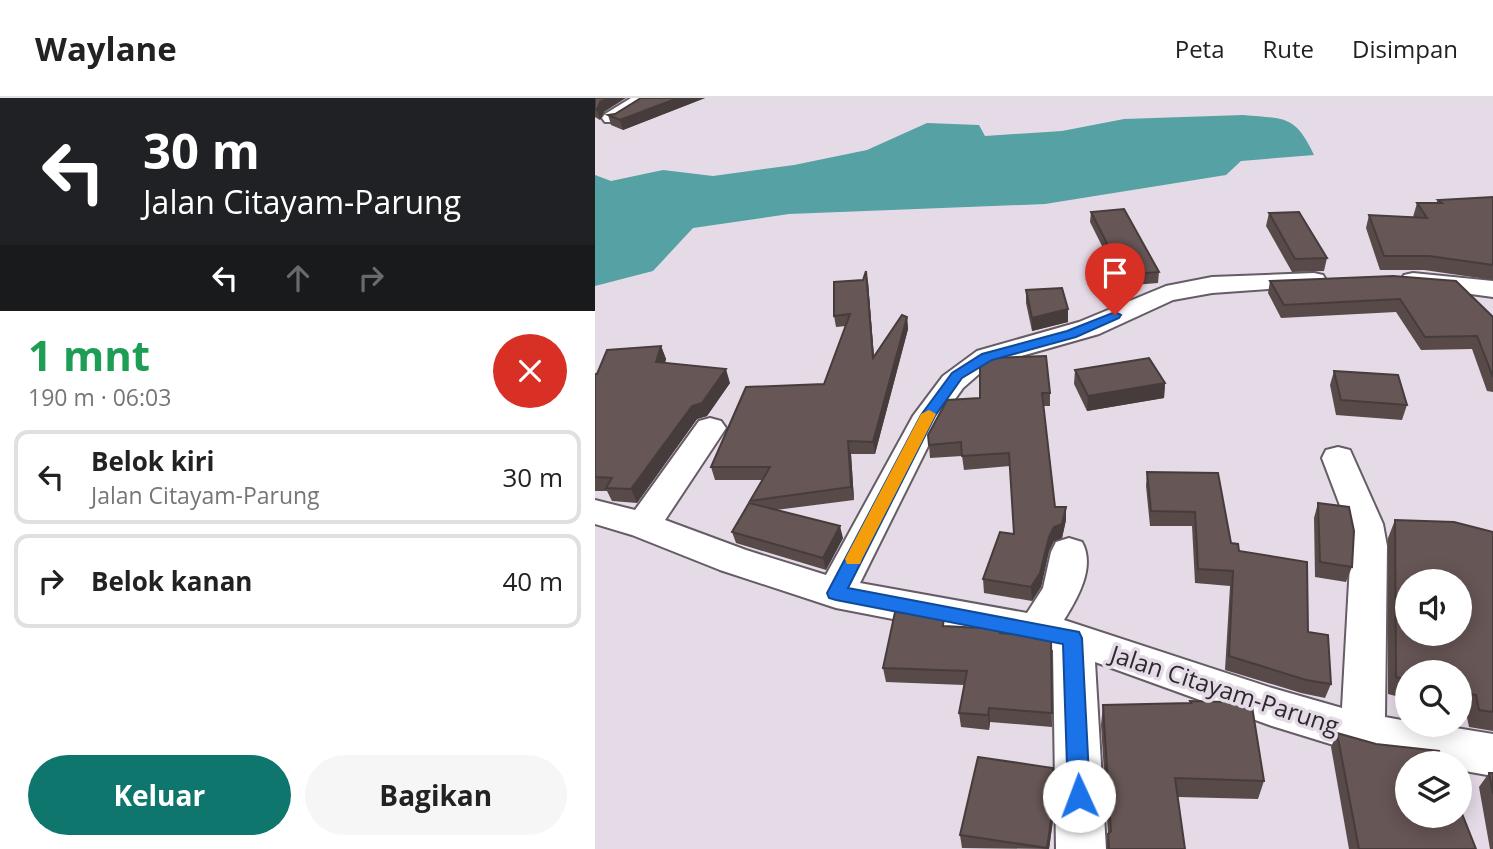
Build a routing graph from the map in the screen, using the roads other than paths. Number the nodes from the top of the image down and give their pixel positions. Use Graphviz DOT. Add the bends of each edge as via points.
graph roads {
  1 [pos="645,98"];
  2 [pos="611,118"];
  3 [pos="1341,279"];
  4 [pos="1389,279"];
  5 [pos="1492,291"];
  6 [pos="710,428"];
  7 [pos="1338,458"];
  8 [pos="595,512"];
  9 [pos="643,525"];
  10 [pos="1069,552"];
  11 [pos="836,593"];
  12 [pos="1055,634"];
  13 [pos="1363,734"];
  14 [pos="1493,755"];
  15 [pos="1081,849"];
  1 -- 2 [label="street"];
  3 -- 11 [label="street" via="1212,285 1166,294 1089,328 972,364 957,376 928,415"];
  4 -- 5 [label="street"];
  6 -- 9 [label="street"];
  7 -- 13 [label="street" via="1365,524 1369,546"];
  8 -- 9 [label="street, Jalan Citayam-Parung"];
  9 -- 11 [label="street, Jalan Citayam-Parung"];
  10 -- 12 [label="street"];
  11 -- 12 [label="street, Jalan Citayam-Parung"];
  12 -- 13 [label="street, Jalan Citayam-Parung"];
  12 -- 15 [label="street"];
  13 -- 14 [label="street, Jalan Citayam-Parung"];
}
